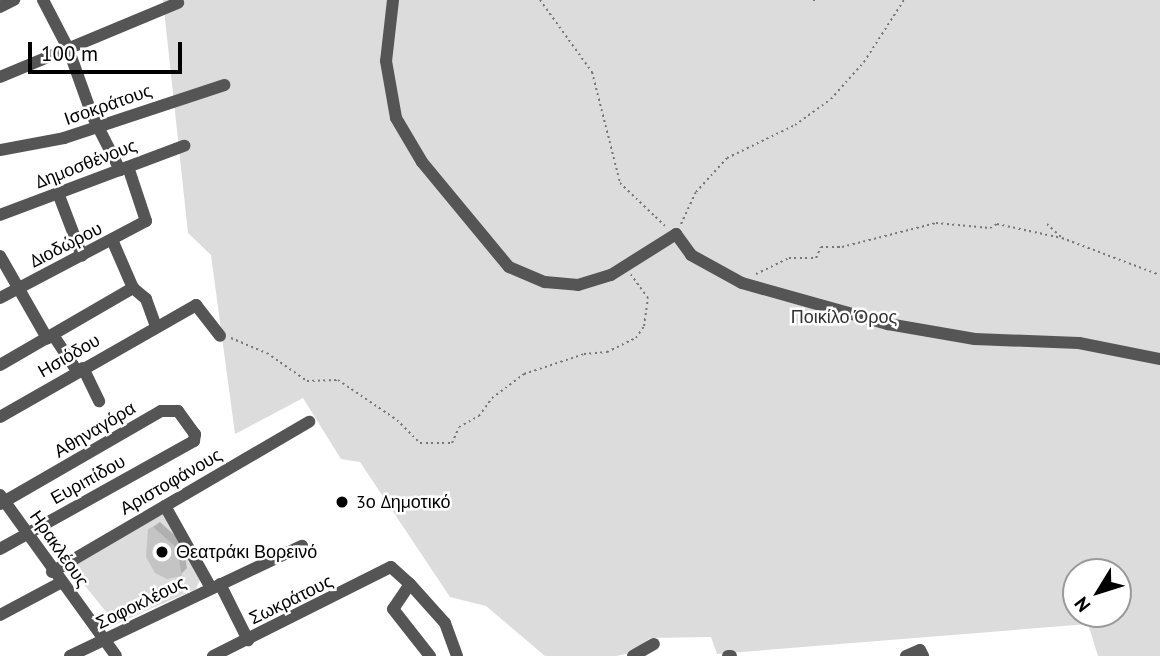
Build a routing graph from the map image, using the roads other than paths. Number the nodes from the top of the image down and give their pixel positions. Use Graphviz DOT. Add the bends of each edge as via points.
graph roads {
  1 [pos="14,0"];
  2 [pos="43,0"];
  3 [pos="393,0"];
  4 [pos="178,3"];
  5 [pos="0,6"];
  6 [pos="68,48"];
  7 [pos="0,77"];
  8 [pos="224,85"];
  9 [pos="98,126"];
  10 [pos="184,146"];
  11 [pos="0,150"];
  12 [pos="124,168"];
  13 [pos="58,193"];
  14 [pos="0,215"];
  15 [pos="113,242"];
  16 [pos="0,256"];
  17 [pos="82,256"];
  18 [pos="133,288"];
  19 [pos="18,289"];
  20 [pos="0,298"];
  21 [pos="156,326"];
  22 [pos="50,336"];
  23 [pos="220,336"];
  24 [pos="1160,359"];
  25 [pos="0,365"];
  26 [pos="80,370"];
  27 [pos="99,401"];
  28 [pos="0,417"];
  29 [pos="309,422"];
  30 [pos="194,440"];
  31 [pos="1,500"];
  32 [pos="165,506"];
  33 [pos="27,534"];
  34 [pos="302,546"];
  35 [pos="0,550"];
  36 [pos="56,578"];
  37 [pos="410,584"];
  38 [pos="216,586"];
  39 [pos="0,615"];
  40 [pos="103,640"];
  41 [pos="248,640"];
  42 [pos="654,644"];
  43 [pos="921,653"];
  44 [pos="70,656"];
  45 [pos="116,656"];
  46 [pos="213,656"];
  47 [pos="430,656"];
  48 [pos="457,656"];
  49 [pos="633,656"];
  50 [pos="905,656"];
  1 -- 5 [label="street"];
  2 -- 6 [label="street"];
  3 -- 24 [label="street" via="386,61 396,118 422,162 509,267 545,282 578,285 624,266 676,234 691,255 742,283 888,324 975,339 1079,342"];
  4 -- 6 [label="street"];
  6 -- 7 [label="street"];
  6 -- 9 [label="street"];
  8 -- 9 [label="street, Ισοκράτους"];
  9 -- 11 [label="street, Ισοκράτους" via="64,138"];
  9 -- 12 [label="street"];
  10 -- 12 [label="street, Δημοσθένους"];
  12 -- 13 [label="street, Δημοσθένους"];
  12 -- 15 [label="street, Διοδώρου" via="146,221"];
  13 -- 14 [label="street, Δημοσθένους"];
  13 -- 17 [label="street"];
  15 -- 17 [label="street, Διοδώρου"];
  15 -- 18 [label="street"];
  16 -- 19 [label="street"];
  17 -- 19 [label="street, Διοδώρου"];
  18 -- 21 [label="street" via="150,306"];
  18 -- 22 [label="street"];
  19 -- 20 [label="street, Διοδώρου"];
  19 -- 22 [label="street"];
  21 -- 23 [label="street, Ησιόδου" via="196,305"];
  21 -- 26 [label="street, Ησιόδου"];
  22 -- 25 [label="street"];
  22 -- 26 [label="street"];
  26 -- 27 [label="street"];
  26 -- 28 [label="street, Ησιόδου"];
  29 -- 32 [label="street, Αριστοφάνους"];
  30 -- 31 [label="street, Αθηναγόρα" via="191,427 178,411 162,411"];
  30 -- 33 [label="street, Ευριπίδου"];
  31 -- 33 [label="street, Ηρακλέους"];
  32 -- 36 [label="street, Αριστοφάνους"];
  32 -- 38 [label="street"];
  33 -- 35 [label="street, Ευριπίδου"];
  33 -- 36 [label="street, Ηρακλέους"];
  34 -- 38 [label="street, Σοφοκλέους"];
  36 -- 39 [label="street, Αριστοφάνους"];
  36 -- 40 [label="street, Ηρακλέους"];
  37 -- 41 [label="street, Σωκράτους" via="396,568 382,571"];
  37 -- 47 [label="street" via="393,609"];
  37 -- 48 [label="street" via="445,623"];
  38 -- 40 [label="street, Σοφοκλέους"];
  38 -- 41 [label="street"];
  40 -- 44 [label="street, Σοφοκλέους"];
  40 -- 45 [label="street, Ηρακλέους"];
  41 -- 46 [label="street, Σωκράτους"];
  42 -- 49 [label="street"];
  43 -- 50 [label="street"];
}
